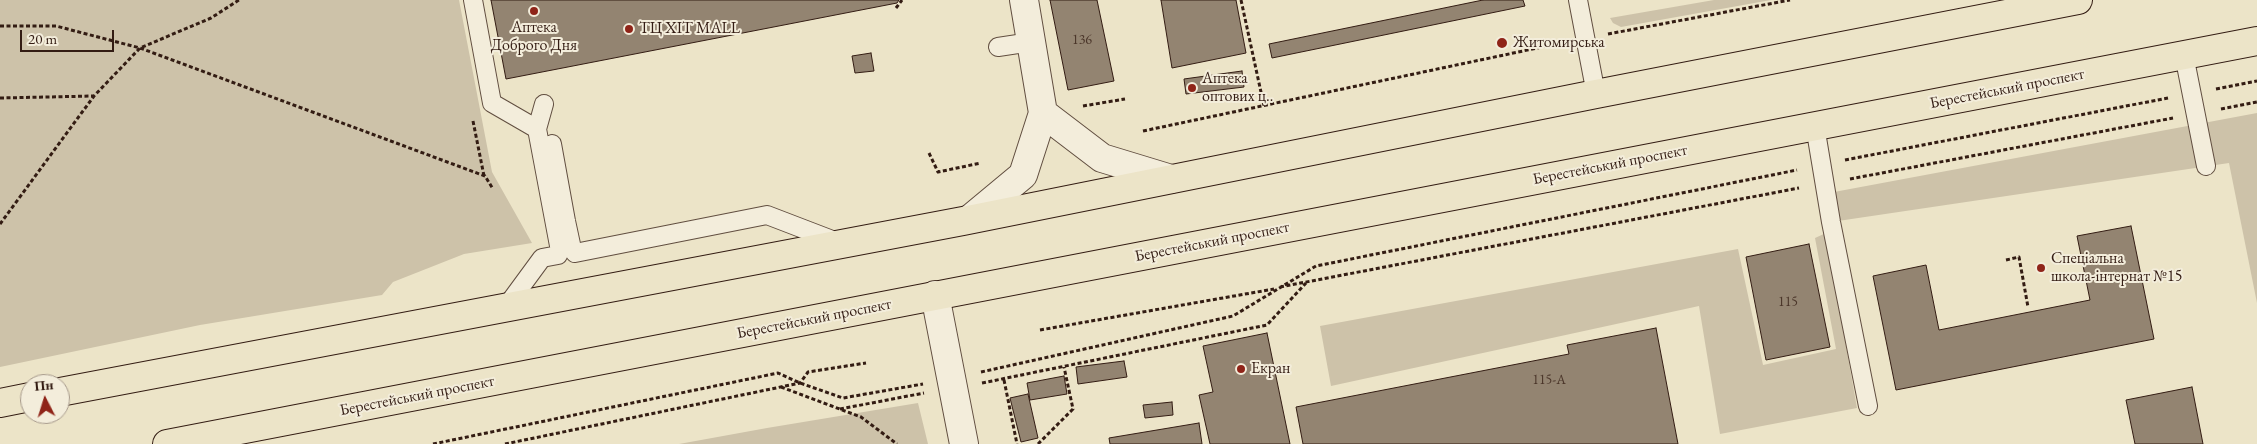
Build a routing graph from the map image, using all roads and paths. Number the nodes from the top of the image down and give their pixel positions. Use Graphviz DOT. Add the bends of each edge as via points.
graph roads {
  1 [pos="239,0"];
  2 [pos="473,0"];
  3 [pos="902,0"];
  4 [pos="1024,0"];
  5 [pos="1241,0"];
  6 [pos="1578,0"];
  7 [pos="1790,0"];
  8 [pos="2078,0"];
  9 [pos="896,8"];
  10 [pos="0,26"];
  11 [pos="1586,38"];
  12 [pos="2257,40"];
  13 [pos="1031,42"];
  14 [pos="998,47"];
  15 [pos="140,48"];
  16 [pos="2184,55"];
  17 [pos="2257,81"];
  18 [pos="2192,93"];
  19 [pos="1596,94"];
  20 [pos="94,96"];
  21 [pos="0,98"];
  22 [pos="1125,99"];
  23 [pos="2257,102"];
  24 [pos="544,104"];
  25 [pos="1264,106"];
  26 [pos="1079,107"];
  27 [pos="1043,113"];
  28 [pos="2196,113"];
  29 [pos="1815,126"];
  30 [pos="537,129"];
  31 [pos="1143,131"];
  32 [pos="552,144"];
  33 [pos="929,154"];
  34 [pos="981,163"];
  35 [pos="1822,165"];
  36 [pos="2206,166"];
  37 [pos="1171,180"];
  38 [pos="553,181"];
  39 [pos="1826,183"];
  40 [pos="493,190"];
  41 [pos="970,219"];
  42 [pos="0,224"];
  43 [pos="841,244"];
  44 [pos="2006,260"];
  45 [pos="1307,282"];
  46 [pos="1276,288"];
  47 [pos="935,296"];
  48 [pos="506,307"];
  49 [pos="2028,307"];
  50 [pos="1040,330"];
  51 [pos="866,363"];
  52 [pos="1064,367"];
  53 [pos="951,379"];
  54 [pos="800,383"];
  55 [pos="780,387"];
  56 [pos="70,390"];
  57 [pos="20,399"];
  58 [pos="0,403"];
  59 [pos="1868,406"];
  60 [pos="167,444"];
  61 [pos="433,444"];
  62 [pos="505,444"];
  63 [pos="897,444"];
  64 [pos="964,444"];
  65 [pos="1017,444"];
  66 [pos="1038,444"];
  1 -- 15 [label="path" via="211,18"];
  2 -- 30 [label="lane" via="492,102"];
  3 -- 9 [label="path"];
  4 -- 13 [label="street"];
  5 -- 25 [label="path"];
  6 -- 11 [label="lane"];
  7 -- 11 [label="path"];
  8 -- 19 [label="main road"];
  10 -- 15 [label="path" via="56,26"];
  11 -- 19 [label="lane"];
  11 -- 25 [label="path"];
  12 -- 16 [label="main road, Берестейський проспект"];
  13 -- 14 [label="lane"];
  13 -- 27 [label="street"];
  15 -- 20 [label="path"];
  15 -- 40 [label="path" via="484,176"];
  16 -- 18 [label="lane"];
  16 -- 29 [label="main road, Берестейський проспект"];
  17 -- 18 [label="path"];
  18 -- 28 [label="lane"];
  18 -- 35 [label="path"];
  19 -- 37 [label="main road"];
  20 -- 21 [label="path"];
  20 -- 42 [label="path"];
  22 -- 26 [label="path"];
  23 -- 28 [label="path"];
  24 -- 30 [label="lane"];
  25 -- 31 [label="path"];
  27 -- 37 [label="street" via="1102,158"];
  27 -- 41 [label="street" via="1023,175"];
  28 -- 36 [label="lane"];
  28 -- 39 [label="path"];
  29 -- 35 [label="lane"];
  29 -- 47 [label="main road, Берестейський проспект"];
  30 -- 38 [label="lane"];
  32 -- 38 [label="lane"];
  33 -- 34 [label="path" via="938,172"];
  35 -- 39 [label="lane"];
  35 -- 46 [label="path" via="1316,266"];
  37 -- 41 [label="main road"];
  38 -- 43 [label="lane" via="575,253 767,215"];
  38 -- 48 [label="lane" via="559,254 542,258"];
  39 -- 45 [label="path"];
  39 -- 59 [label="lane"];
  41 -- 43 [label="main road"];
  43 -- 48 [label="main road"];
  44 -- 49 [label="path" via="2019,257"];
  45 -- 46 [label="path"];
  45 -- 52 [label="path" via="1267,325"];
  46 -- 50 [label="path"];
  46 -- 53 [label="path" via="1233,316"];
  47 -- 53 [label="street"];
  47 -- 60 [label="main road, Берестейський проспект"];
  48 -- 56 [label="main road"];
  51 -- 54 [label="path" via="808,372"];
  52 -- 65 [label="path" via="1004,380"];
  52 -- 66 [label="path" via="1072,409"];
  53 -- 54 [label="path" via="843,398"];
  53 -- 64 [label="street"];
  54 -- 55 [label="path"];
  54 -- 61 [label="path" via="778,373"];
  55 -- 62 [label="path"];
  55 -- 63 [label="path" via="861,417"];
  57 -- 58 [label="main road"];
}
